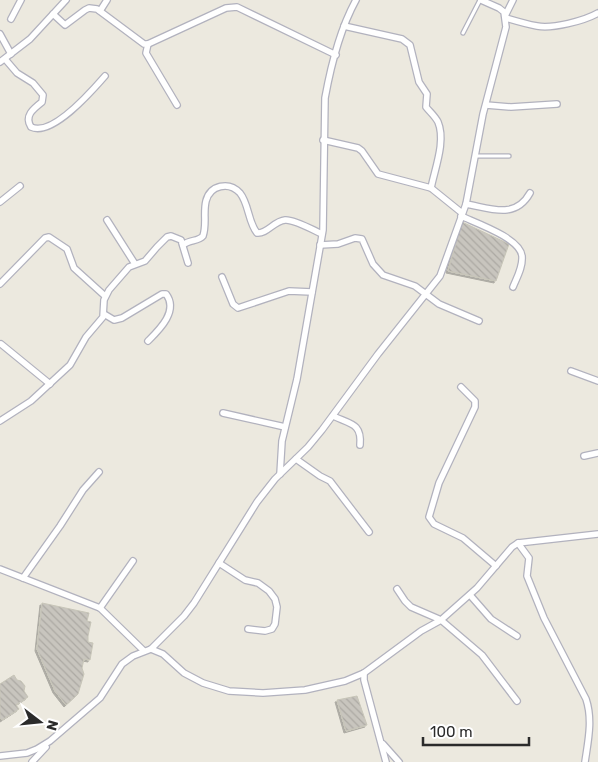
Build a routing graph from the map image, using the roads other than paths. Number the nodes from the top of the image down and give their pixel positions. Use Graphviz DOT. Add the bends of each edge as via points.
graph roads {
  1 [pos="21,0"];
  2 [pos="66,0"];
  3 [pos="107,0"];
  4 [pos="356,0"];
  5 [pos="480,0"];
  6 [pos="513,0"];
  7 [pos="232,3"];
  8 [pos="100,11"];
  9 [pos="598,13"];
  10 [pos="53,14"];
  11 [pos="506,17"];
  12 [pos="11,19"];
  13 [pos="344,26"];
  14 [pos="463,33"];
  15 [pos="0,34"];
  16 [pos="148,44"];
  17 [pos="11,54"];
  18 [pos="336,55"];
  19 [pos="3,61"];
  20 [pos="105,76"];
  21 [pos="557,104"];
  22 [pos="177,105"];
  23 [pos="486,105"];
  24 [pos="323,140"];
  25 [pos="476,156"];
  26 [pos="509,156"];
  27 [pos="20,186"];
  28 [pos="431,188"];
  29 [pos="530,193"];
  30 [pos="0,202"];
  31 [pos="466,204"];
  32 [pos="461,214"];
  33 [pos="107,220"];
  34 [pos="322,234"];
  35 [pos="183,244"];
  36 [pos="320,245"];
  37 [pos="188,262"];
  38 [pos="135,264"];
  39 [pos="222,278"];
  40 [pos="0,284"];
  41 [pos="513,287"];
  42 [pos="312,292"];
  43 [pos="425,294"];
  44 [pos="105,296"];
  45 [pos="104,314"];
  46 [pos="479,321"];
  47 [pos="148,341"];
  48 [pos="1,344"];
  49 [pos="571,371"];
  50 [pos="598,381"];
  51 [pos="50,384"];
  52 [pos="461,387"];
  53 [pos="223,413"];
  54 [pos="333,416"];
  55 [pos="0,421"];
  56 [pos="286,427"];
  57 [pos="360,445"];
  58 [pos="598,453"];
  59 [pos="584,456"];
  60 [pos="296,458"];
  61 [pos="99,472"];
  62 [pos="280,474"];
  63 [pos="369,532"];
  64 [pos="598,534"];
  65 [pos="518,543"];
  66 [pos="133,561"];
  67 [pos="219,563"];
  68 [pos="496,566"];
  69 [pos="0,569"];
  70 [pos="23,578"];
  71 [pos="398,589"];
  72 [pos="470,595"];
  73 [pos="100,608"];
  74 [pos="441,620"];
  75 [pos="248,629"];
  76 [pos="517,636"];
  77 [pos="151,648"];
  78 [pos="144,651"];
  79 [pos="364,673"];
  80 [pos="517,701"];
  81 [pos="377,730"];
  82 [pos="50,741"];
  83 [pos="0,756"];
  84 [pos="32,762"];
  85 [pos="386,762"];
  86 [pos="399,762"];
  87 [pos="585,762"];
  1 -- 12 [label="street"];
  2 -- 10 [label="street"];
  3 -- 8 [label="street"];
  4 -- 13 [label="street"];
  5 -- 11 [label="street" via="499,8"];
  5 -- 14 [label="lane"];
  6 -- 11 [label="street"];
  7 -- 16 [label="street"];
  7 -- 18 [label="street"];
  8 -- 10 [label="street" via="89,8 65,25"];
  8 -- 16 [label="street"];
  9 -- 11 [label="street" via="545,27"];
  10 -- 17 [label="street"];
  11 -- 23 [label="street" via="503,44"];
  13 -- 18 [label="street"];
  13 -- 28 [label="street" via="402,40 410,45 419,82 427,94 426,107 436,118 441,131"];
  15 -- 17 [label="street"];
  16 -- 22 [label="street" via="146,53"];
  17 -- 19 [label="street"];
  18 -- 24 [label="street" via="325,98"];
  19 -- 20 [label="street" via="33,83 43,96 42,102 29,115 28,124 37,130 67,114"];
  21 -- 23 [label="street" via="511,108"];
  23 -- 25 [label="street"];
  24 -- 28 [label="street" via="358,148 378,174"];
  24 -- 34 [label="street"];
  25 -- 26 [label="lane"];
  25 -- 31 [label="street"];
  27 -- 30 [label="street"];
  28 -- 32 [label="street"];
  29 -- 31 [label="street" via="526,201 505,211"];
  31 -- 32 [label="street"];
  32 -- 41 [label="street" via="506,238 520,251 521,263"];
  32 -- 43 [label="street" via="443,270"];
  33 -- 38 [label="street"];
  34 -- 35 [label="street" via="287,220 257,233 241,194 234,188 221,186 212,190 205,202 204,236"];
  34 -- 36 [label="street"];
  35 -- 37 [label="street"];
  35 -- 38 [label="street" via="175,236 167,237 145,260"];
  36 -- 42 [label="street"];
  36 -- 43 [label="street" via="362,239 379,272 415,286"];
  38 -- 44 [label="street" via="123,273"];
  39 -- 42 [label="street" via="233,304 238,308 289,291"];
  40 -- 44 [label="street" via="49,237 66,249 74,268"];
  42 -- 56 [label="street"];
  43 -- 46 [label="street" via="438,304"];
  43 -- 54 [label="street"];
  44 -- 45 [label="street"];
  45 -- 47 [label="street" via="114,320 122,318 166,294 170,307 166,320"];
  45 -- 51 [label="street" via="86,337 74,361"];
  48 -- 51 [label="street"];
  49 -- 50 [label="street"];
  51 -- 55 [label="street" via="32,401"];
  52 -- 68 [label="street" via="475,401 475,407 439,483 429,517 434,524 463,538"];
  53 -- 56 [label="street"];
  54 -- 57 [label="street" via="358,428"];
  54 -- 60 [label="street"];
  56 -- 62 [label="street" via="280,452"];
  58 -- 59 [label="street"];
  60 -- 62 [label="street"];
  60 -- 63 [label="street" via="330,481"];
  61 -- 70 [label="street" via="83,490"];
  62 -- 67 [label="street" via="257,502"];
  64 -- 65 [label="street"];
  65 -- 68 [label="street"];
  65 -- 87 [label="street" via="528,558 527,576 544,618 590,709"];
  66 -- 73 [label="street"];
  67 -- 75 [label="street" via="245,580 264,586 275,599 277,616 272,629"];
  67 -- 77 [label="street" via="189,610"];
  68 -- 72 [label="street"];
  69 -- 70 [label="street"];
  70 -- 73 [label="street"];
  71 -- 74 [label="street" via="404,601 412,607"];
  72 -- 74 [label="street"];
  72 -- 76 [label="street" via="491,619"];
  73 -- 78 [label="street"];
  74 -- 79 [label="street"];
  74 -- 80 [label="street" via="482,655"];
  77 -- 78 [label="street"];
  77 -- 79 [label="street" via="184,673 229,691 305,690"];
  78 -- 82 [label="street" via="122,664 100,698"];
  79 -- 81 [label="street"];
  81 -- 85 [label="street"];
  81 -- 86 [label="street" via="382,743"];
  82 -- 83 [label="street" via="27,753"];
  82 -- 84 [label="street"];
}
